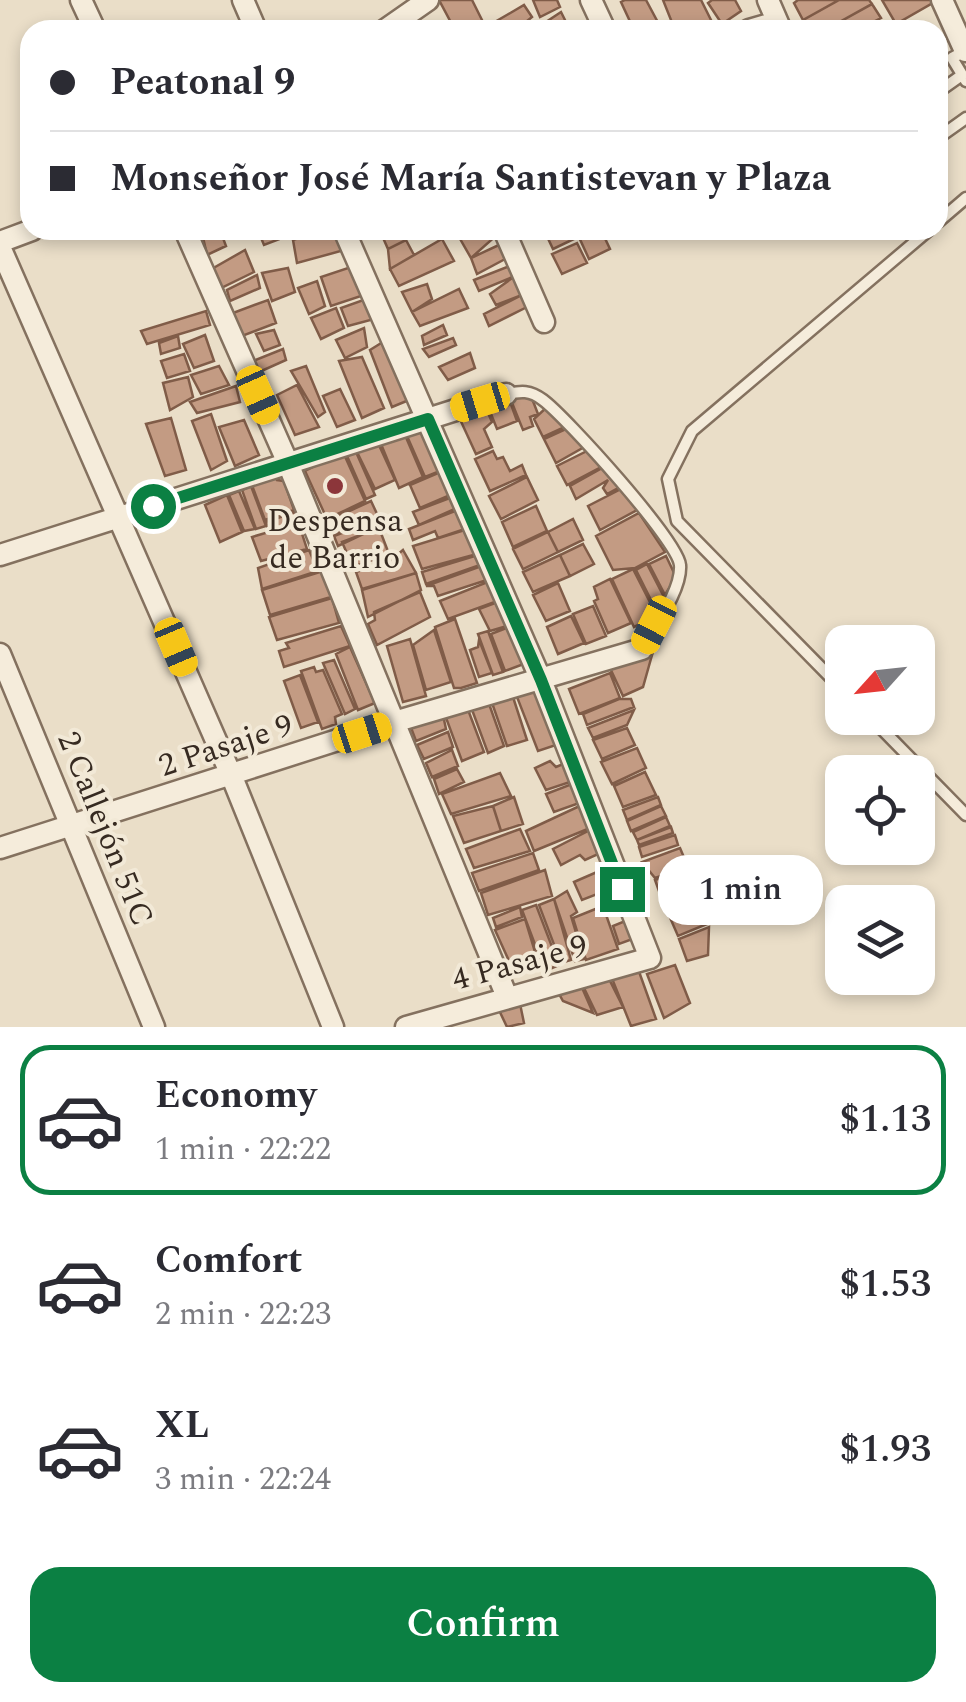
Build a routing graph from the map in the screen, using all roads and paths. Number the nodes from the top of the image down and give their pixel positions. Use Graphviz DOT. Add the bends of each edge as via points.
graph roads {
  1 [pos="428,0"];
  2 [pos="942,0"];
  3 [pos="411,14"];
  4 [pos="965,50"];
  5 [pos="964,78"];
  6 [pos="190,240"];
  7 [pos="348,240"];
  8 [pos="508,240"];
  9 [pos="917,240"];
  10 [pos="0,245"];
  11 [pos="544,322"];
  12 [pos="506,394"];
  13 [pos="428,419"];
  14 [pos="287,460"];
  15 [pos="119,518"];
  16 [pos="0,556"];
  17 [pos="642,649"];
  18 [pos="0,654"];
  19 [pos="825,672"];
  20 [pos="541,680"];
  21 [pos="394,722"];
  22 [pos="887,735"];
  23 [pos="232,776"];
  24 [pos="966,814"];
  25 [pos="72,826"];
  26 [pos="0,848"];
  27 [pos="507,996"];
  28 [pos="154,1027"];
  29 [pos="334,1027"];
  30 [pos="406,1027"];
  1 -- 3 [label="street"];
  2 -- 4 [label="street"];
  4 -- 5 [label="lane" via="952,58"];
  6 -- 14 [label="street"];
  7 -- 13 [label="street"];
  8 -- 11 [label="street"];
  9 -- 19 [label="lane" via="692,431 668,479 677,521"];
  10 -- 15 [label="street"];
  12 -- 13 [label="street"];
  12 -- 17 [label="lane" via="522,390 541,398 676,550 679,577"];
  13 -- 14 [label="street"];
  13 -- 20 [label="street"];
  14 -- 15 [label="street"];
  14 -- 21 [label="street"];
  15 -- 16 [label="street"];
  15 -- 23 [label="street"];
  17 -- 20 [label="street, 2 Pasaje 9"];
  18 -- 25 [label="street, 2 Callejón 51C"];
  20 -- 21 [label="street, 2 Pasaje 9"];
  20 -- 27 [label="street, 4 Pasaje 9" via="650,958"];
  21 -- 23 [label="street, 2 Pasaje 9"];
  21 -- 27 [label="street"];
  22 -- 24 [label="lane"];
  23 -- 25 [label="street, 2 Pasaje 9"];
  23 -- 29 [label="street"];
  25 -- 26 [label="street, 2 Pasaje 9"];
  25 -- 28 [label="street, 2 Callejón 51C"];
  27 -- 30 [label="street, 4 Pasaje 9"];
}
